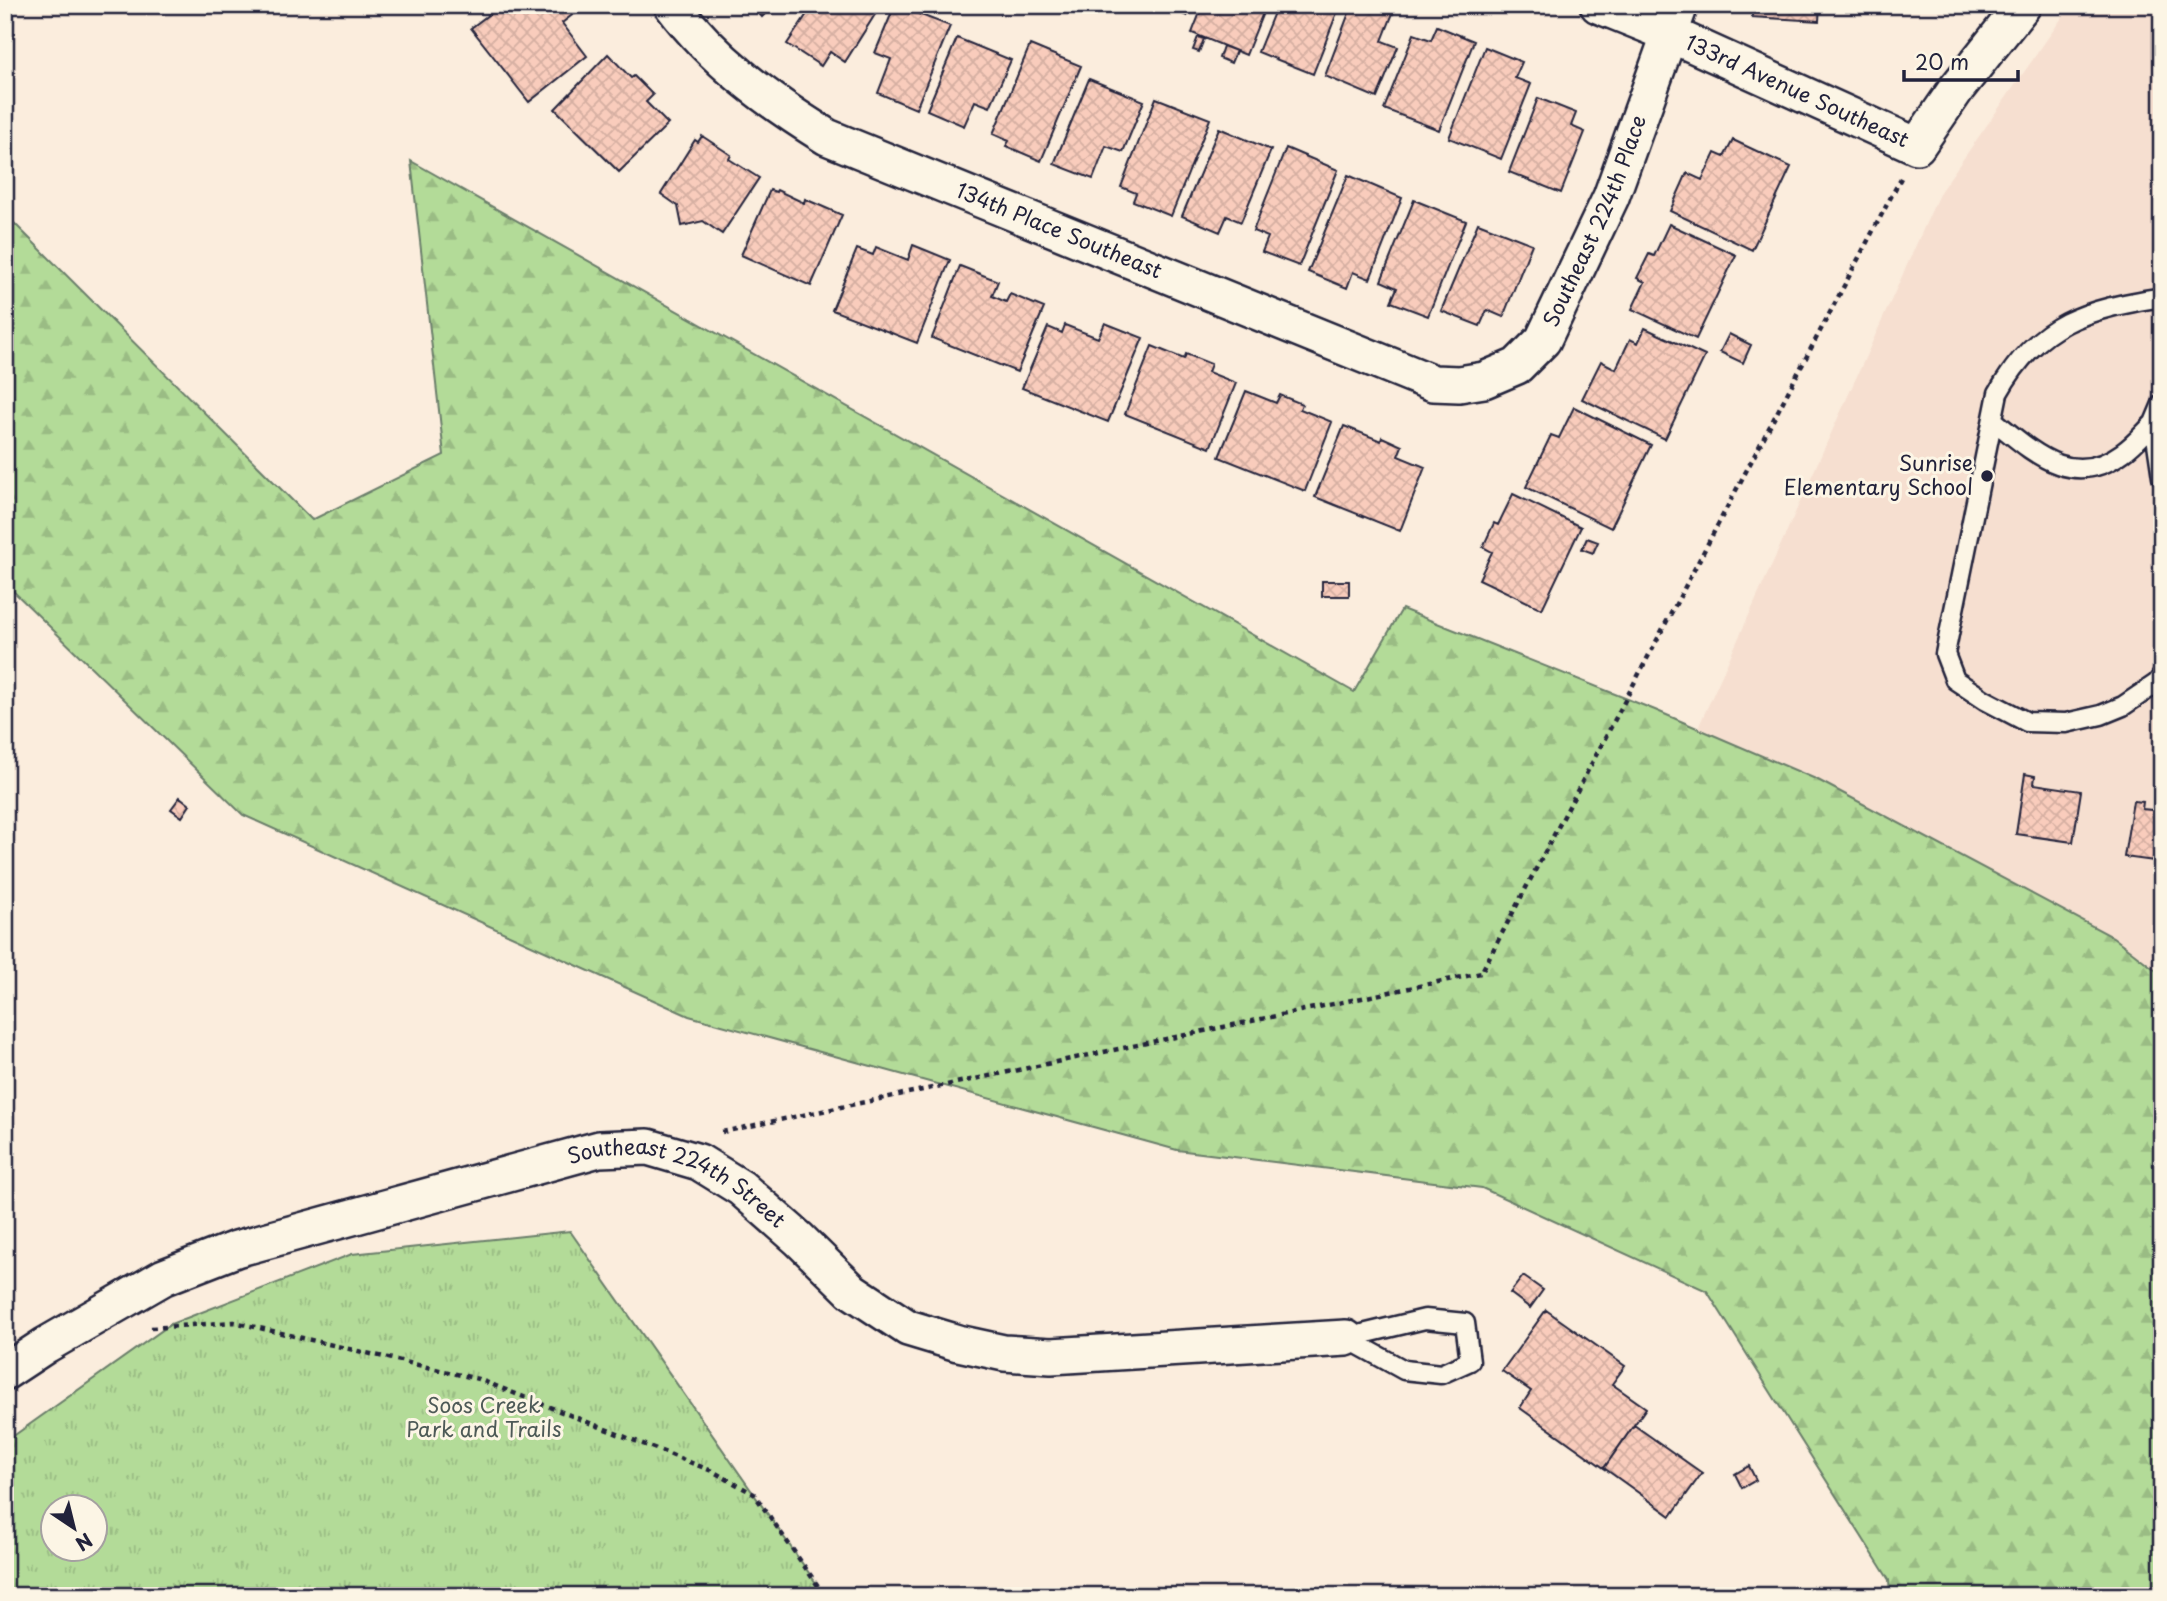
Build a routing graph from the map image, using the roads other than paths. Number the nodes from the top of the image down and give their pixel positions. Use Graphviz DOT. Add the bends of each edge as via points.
graph roads {
  1 [pos="672,5"];
  2 [pos="1598,5"];
  3 [pos="2023,5"];
  4 [pos="1675,20"];
  5 [pos="2162,297"];
  6 [pos="1484,380"];
  7 [pos="2162,404"];
  8 [pos="1993,420"];
  9 [pos="2154,423"];
  10 [pos="2162,477"];
  11 [pos="2162,676"];
  12 [pos="1346,1338"];
  13 [pos="5,1372"];
  1 -- 6 [label="street, 134th Place Southeast" via="726,65 772,103 827,137 1433,383"];
  2 -- 4 [label="street, 133rd Avenue Southeast"];
  3 -- 4 [label="street, 133rd Avenue Southeast" via="1917,146"];
  4 -- 6 [label="street, Southeast 224th Place" via="1611,197 1543,340 1517,366"];
  5 -- 8 [label="lane" via="2095,310 2063,323 2038,341 2014,366 1998,393"];
  7 -- 9 [label="lane"];
  8 -- 9 [label="lane" via="2041,457 2059,466 2086,469 2123,453"];
  8 -- 11 [label="lane" via="1945,654 1955,680 2027,722 2066,723 2123,706"];
  9 -- 10 [label="lane"];
  12 -- 12 [label="lane" via="1424,1319 1465,1323 1470,1361 1441,1374 1404,1370"];
  12 -- 13 [label="street, Southeast 224th Street" via="1051,1356 1004,1353 958,1343 908,1328 852,1292 741,1188 699,1161 648,1147 599,1149 236,1249 164,1277"];
}
